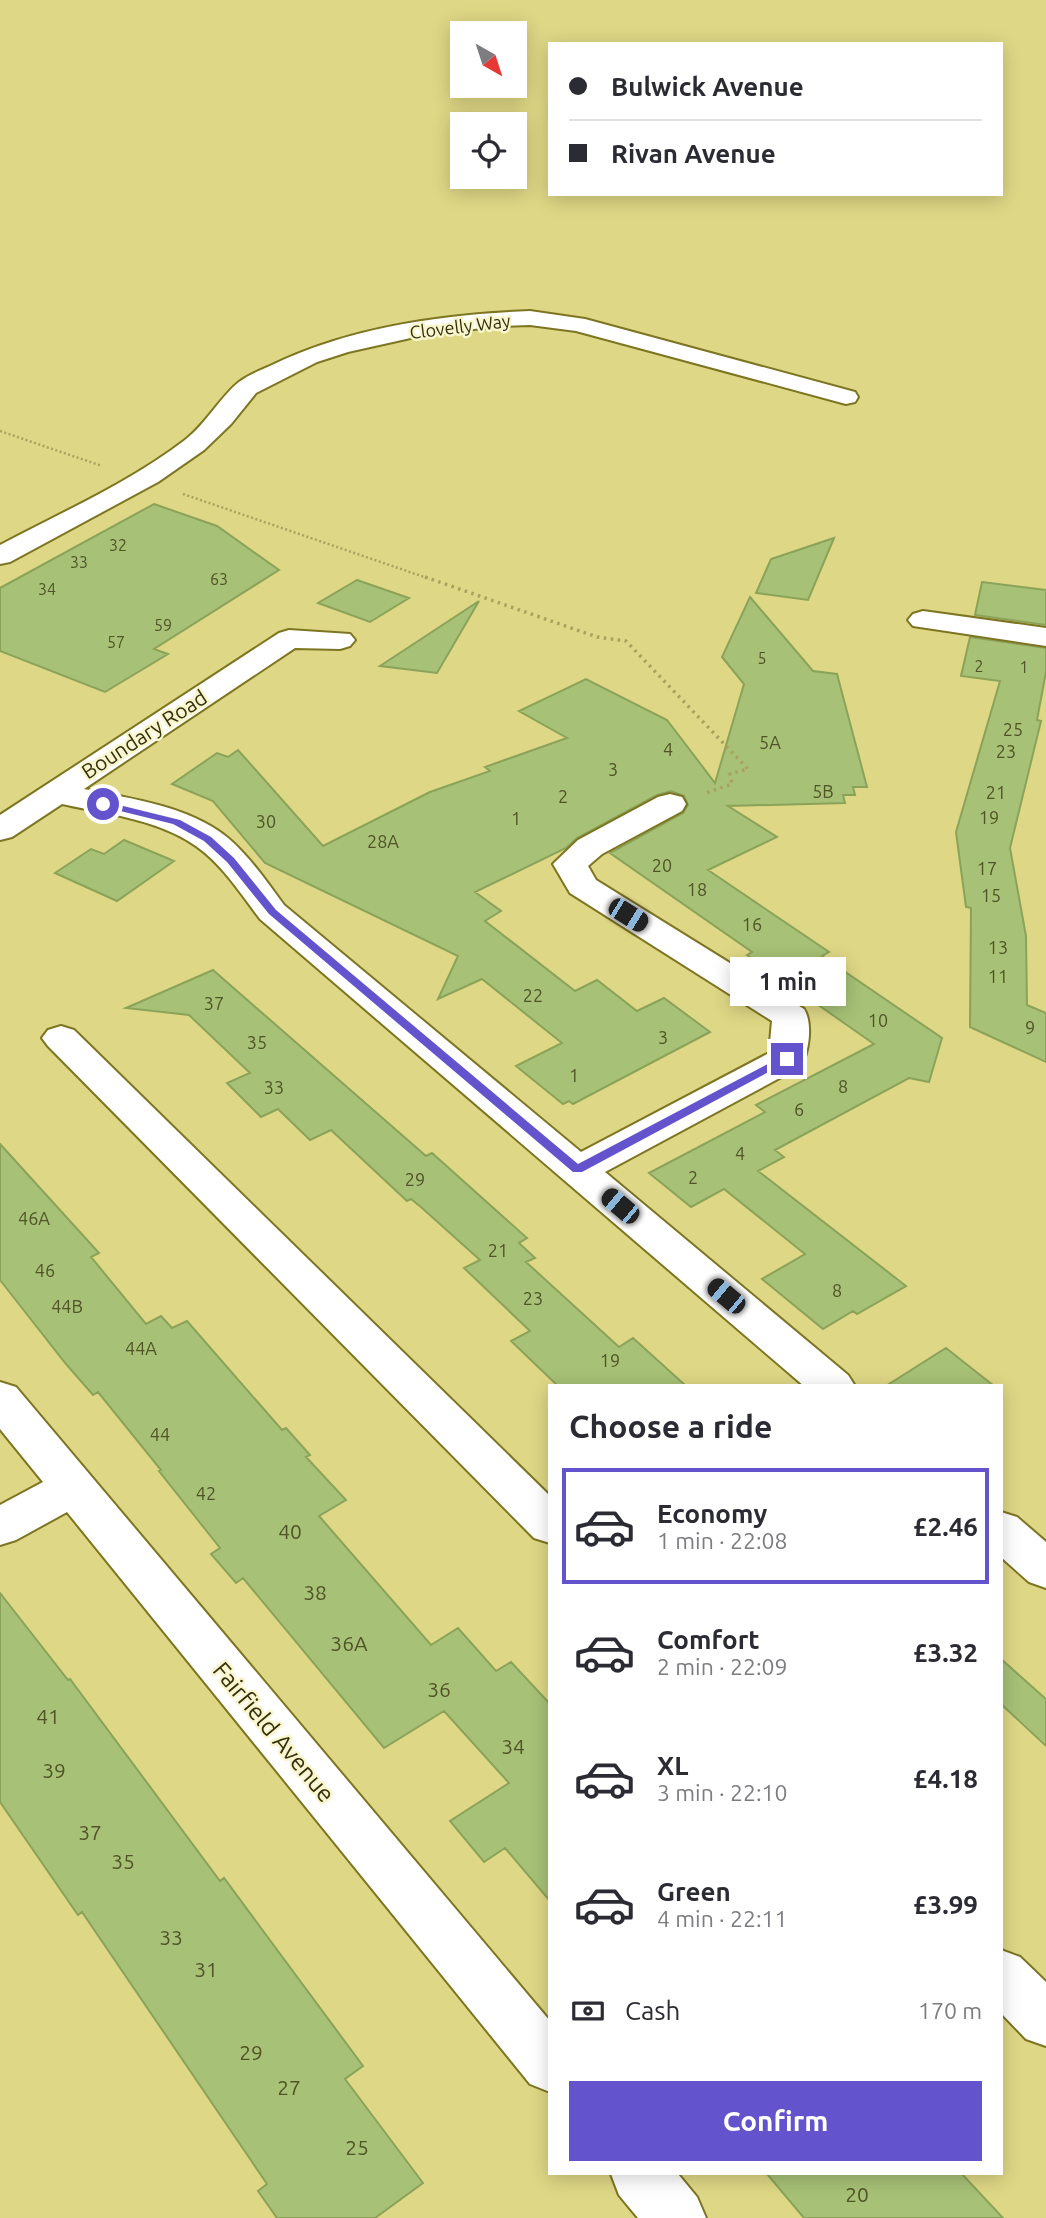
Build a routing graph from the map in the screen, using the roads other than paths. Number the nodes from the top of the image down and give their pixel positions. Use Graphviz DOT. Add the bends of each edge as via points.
graph roads {
  1 [pos="846,397"];
  2 [pos="0,556"];
  3 [pos="923,620"];
  4 [pos="1046,637"];
  5 [pos="340,640"];
  6 [pos="54,792"];
  7 [pos="670,804"];
  8 [pos="0,830"];
  9 [pos="61,1038"];
  10 [pos="578,1170"];
  11 [pos="831,1384"];
  12 [pos="0,1398"];
  13 [pos="72,1488"];
  14 [pos="548,1523"];
  15 [pos="0,1527"];
  16 [pos="1003,1532"];
  17 [pos="1046,1569"];
  18 [pos="1003,1977"];
  19 [pos="1046,2020"];
  20 [pos="548,2063"];
  21 [pos="640,2175"];
  22 [pos="676,2218"];
  1 -- 2 [label="street, Clovelly Way" via="577,324 530,318 459,323 342,346 277,372 247,388 195,445 113,496"];
  3 -- 4 [label="street"];
  5 -- 6 [label="street, Boundary Road" via="281,627"];
  6 -- 8 [label="street, Boundary Road"];
  6 -- 10 [label="street" via="176,822 208,839 272,912"];
  7 -- 10 [label="street" via="590,846 570,864 582,886 790,1017 787,1059"];
  9 -- 14 [label="street"];
  10 -- 11 [label="street"];
  12 -- 13 [label="street, Fairfield Avenue"];
  13 -- 15 [label="street"];
  13 -- 20 [label="street, Fairfield Avenue"];
  16 -- 17 [label="street"];
  18 -- 19 [label="street"];
  21 -- 22 [label="street"];
}
